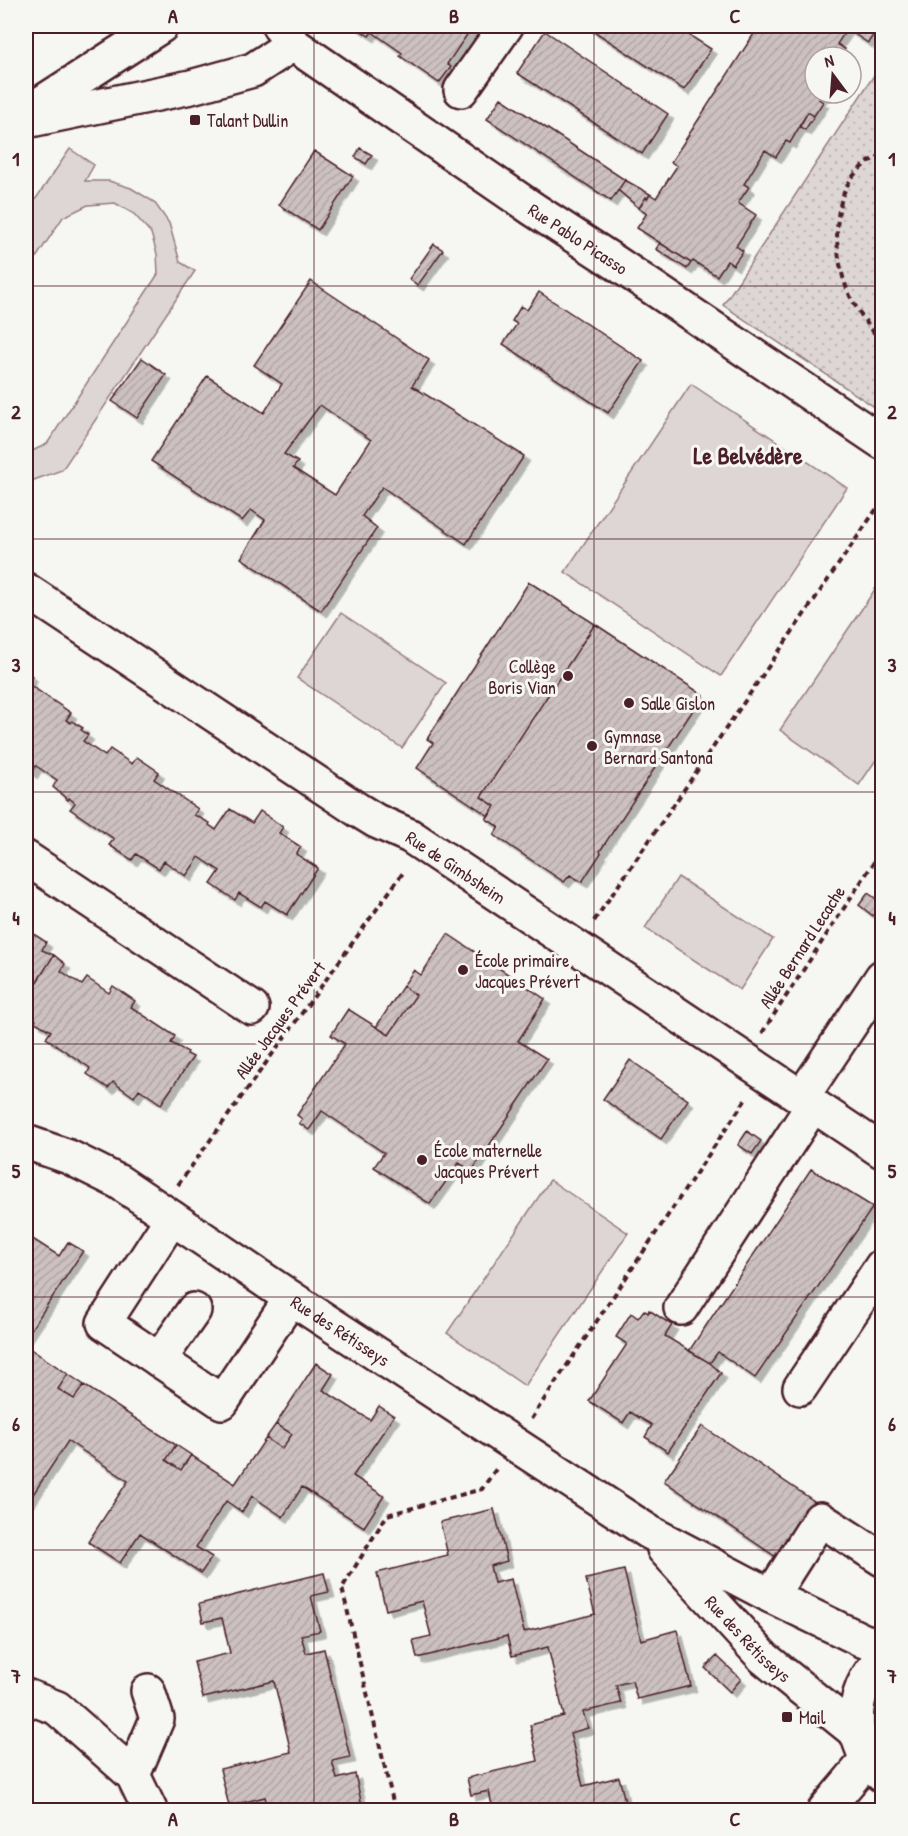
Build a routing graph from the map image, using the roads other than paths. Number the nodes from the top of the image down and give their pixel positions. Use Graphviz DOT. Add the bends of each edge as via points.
graph roads {
  1 [pos="161,26"];
  2 [pos="506,26"];
  3 [pos="286,35"];
  4 [pos="461,90"];
  5 [pos="26,113"];
  6 [pos="26,121"];
  7 [pos="882,442"];
  8 [pos="26,590"];
  9 [pos="26,858"];
  10 [pos="882,977"];
  11 [pos="252,1008"];
  12 [pos="808,1101"];
  13 [pos="26,1143"];
  14 [pos="882,1151"];
  15 [pos="166,1214"];
  16 [pos="882,1266"];
  17 [pos="291,1298"];
  18 [pos="681,1308"];
  19 [pos="194,1310"];
  20 [pos="159,1360"];
  21 [pos="800,1388"];
  22 [pos="649,1532"];
  23 [pos="882,1559"];
  24 [pos="771,1596"];
  25 [pos="882,1645"];
  26 [pos="882,1661"];
  27 [pos="148,1690"];
  28 [pos="26,1696"];
  29 [pos="870,1756"];
  30 [pos="133,1775"];
  31 [pos="150,1810"];
  32 [pos="825,1810"];
  1 -- 5 [label="street"];
  2 -- 4 [label="street"];
  3 -- 6 [label="street" via="253,70"];
  3 -- 7 [label="street, Rue Pablo Picasso" via="533,209"];
  8 -- 12 [label="street, Rue de Gimbsheim" via="358,810 410,836"];
  9 -- 11 [label="street"];
  10 -- 12 [label="street"];
  12 -- 14 [label="street, Rue de Gimbsheim"];
  12 -- 18 [label="street"];
  13 -- 15 [label="street, Rue des Rétisseys" via="69,1157 119,1182"];
  15 -- 17 [label="street, Rue des Rétisseys"];
  15 -- 20 [label="street" via="104,1323"];
  16 -- 21 [label="street"];
  17 -- 20 [label="street" via="222,1402"];
  17 -- 22 [label="street, Rue des Rétisseys"];
  19 -- 20 [label="street"];
  22 -- 24 [label="street, Rue des Rétisseys"];
  22 -- 29 [label="street, Rue des Rétisseys" via="764,1658"];
  23 -- 24 [label="street" via="820,1519"];
  24 -- 25 [label="street, Rue des Rétisseys" via="864,1641"];
  26 -- 29 [label="street" via="864,1684 856,1708"];
  27 -- 30 [label="street" via="157,1719"];
  28 -- 30 [label="street" via="57,1708"];
  29 -- 32 [label="street"];
  30 -- 31 [label="street"];
}
